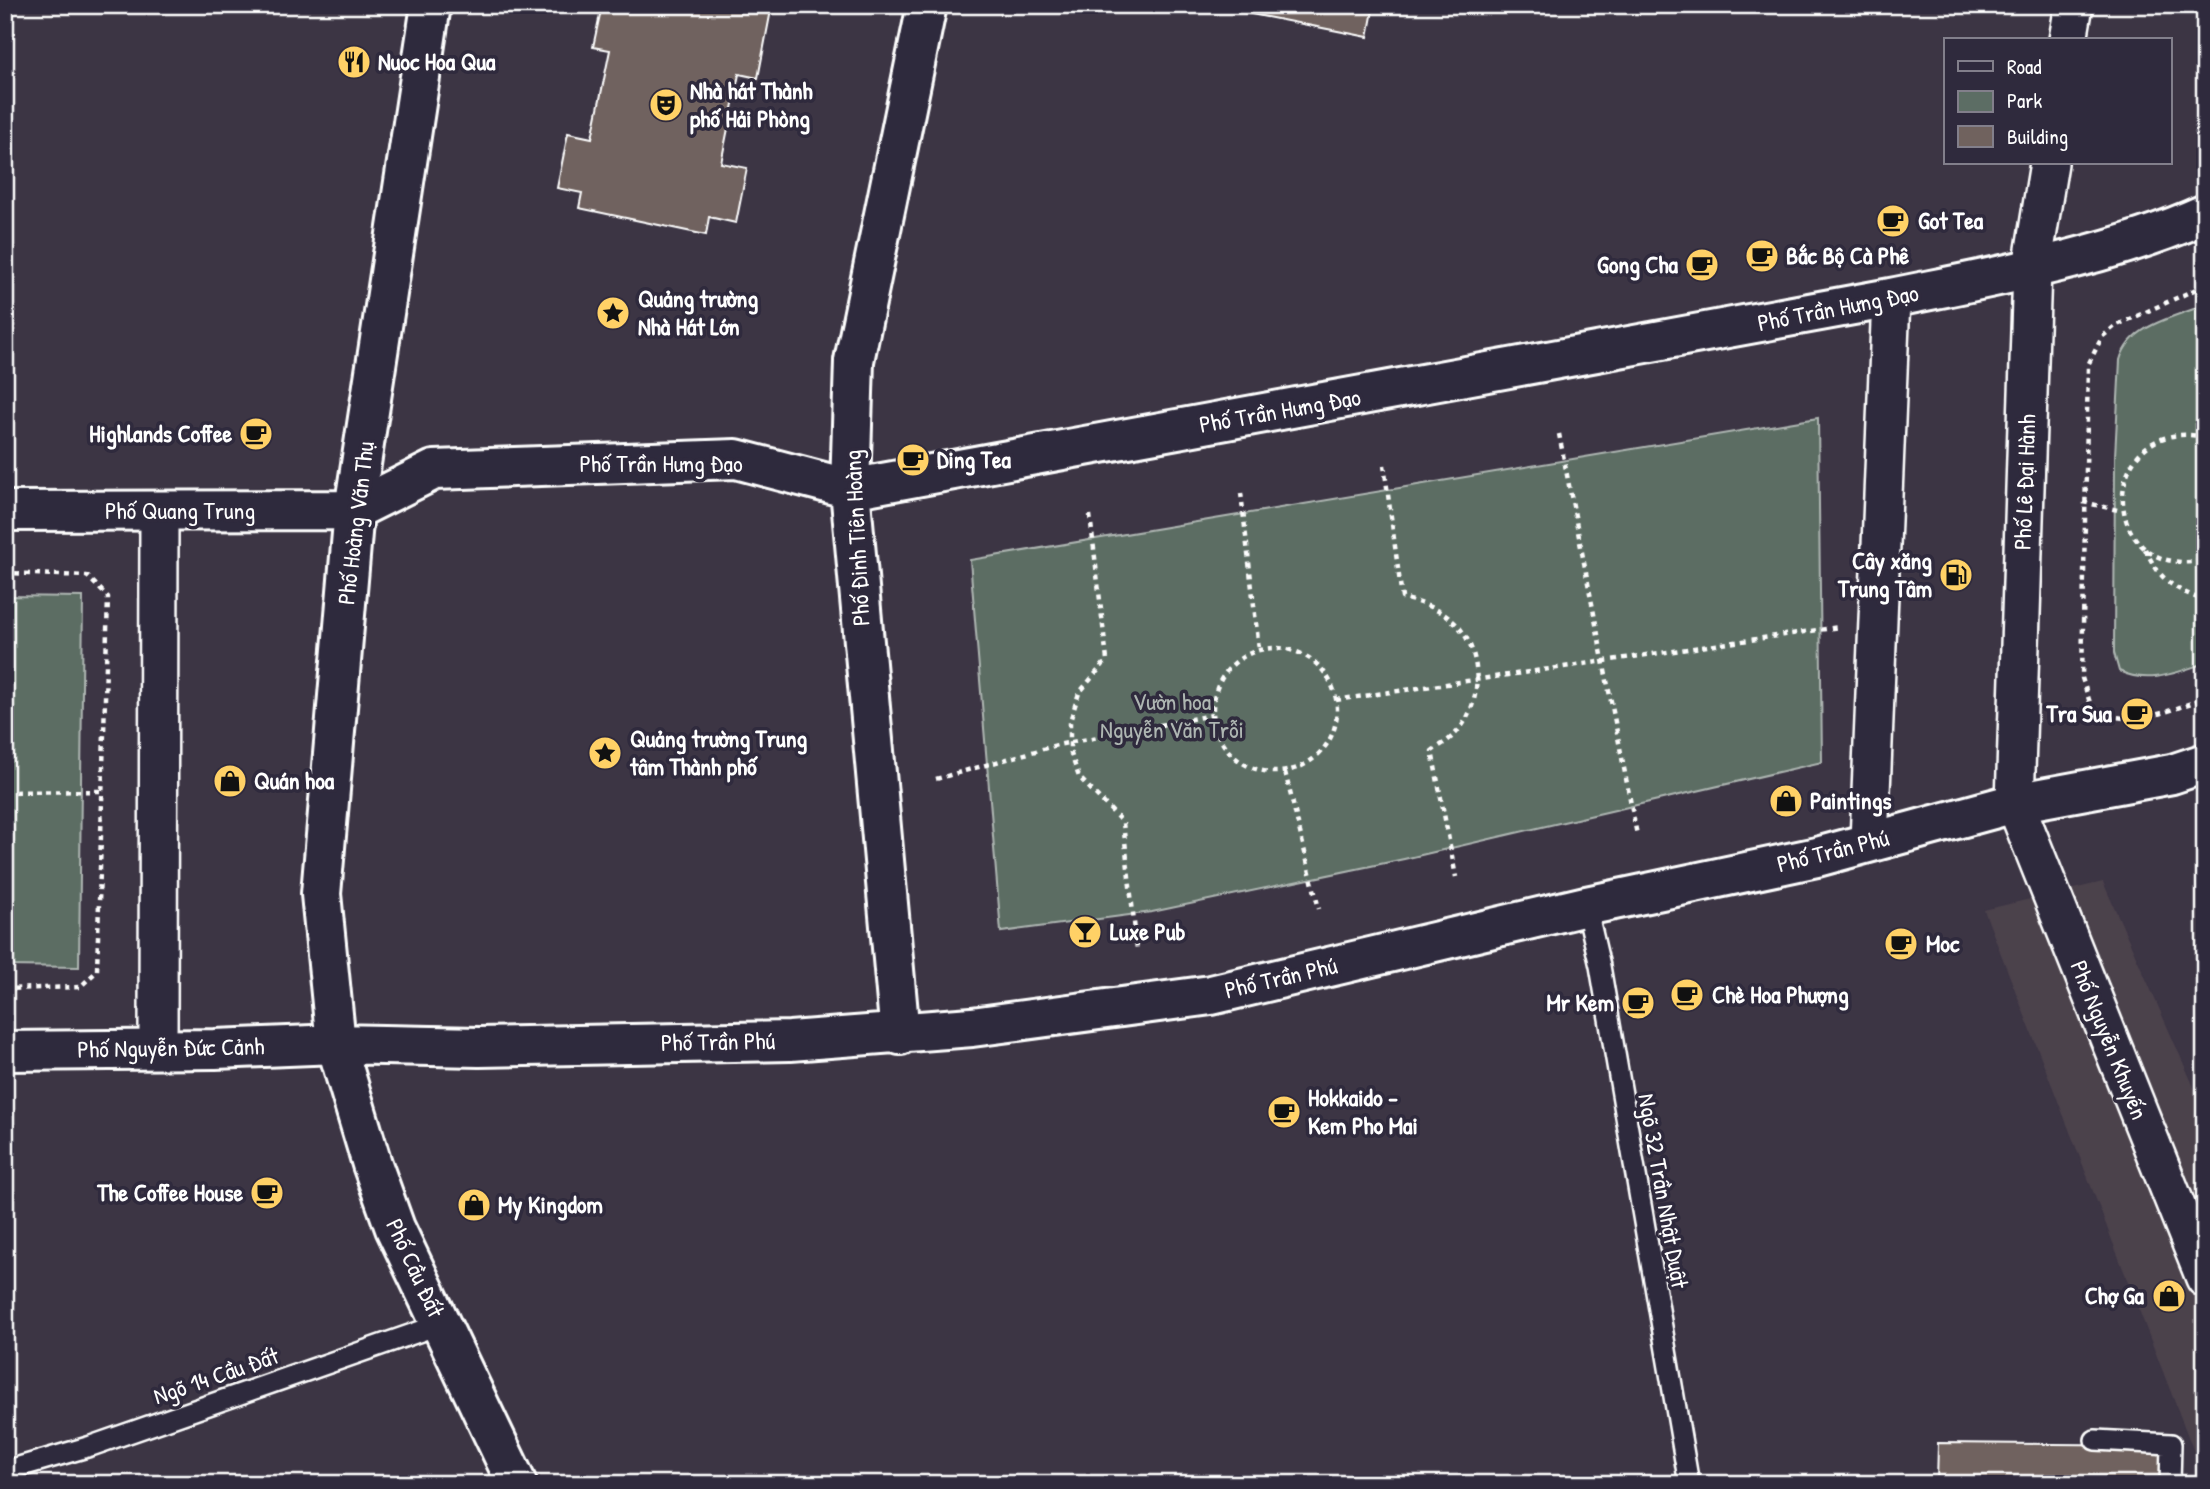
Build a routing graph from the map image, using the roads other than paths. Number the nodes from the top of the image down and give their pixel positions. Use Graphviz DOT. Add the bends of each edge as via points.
graph roads {
  1 [pos="431,5"];
  2 [pos="927,5"];
  3 [pos="2074,5"];
  4 [pos="2068,38"];
  5 [pos="2049,164"];
  6 [pos="2205,214"];
  7 [pos="2032,268"];
  8 [pos="1891,298"];
  9 [pos="850,489"];
  10 [pos="354,510"];
  11 [pos="5,511"];
  12 [pos="159,511"];
  13 [pos="2205,763"];
  14 [pos="2015,803"];
  15 [pos="1869,842"];
  16 [pos="1586,906"];
  17 [pos="900,1035"];
  18 [pos="336,1044"];
  19 [pos="158,1048"];
  20 [pos="5,1051"];
  21 [pos="2205,1278"];
  22 [pos="441,1324"];
  23 [pos="2095,1440"];
  24 [pos="5,1471"];
  25 [pos="517,1484"];
  26 [pos="1689,1484"];
  27 [pos="2170,1484"];
  1 -- 10 [label="main road, Phố Hoàng Văn Thụ"];
  2 -- 9 [label="main road, Phố Đinh Tiên Hoàng" via="854,361"];
  3 -- 4 [label="street"];
  5 -- 7 [label="street, Phố Lê Đại Hành"];
  6 -- 7 [label="main road, Phố Trần Hưng Đạo" via="2180,226"];
  7 -- 8 [label="main road, Phố Trần Hưng Đạo"];
  7 -- 14 [label="street, Phố Lê Đại Hành"];
  8 -- 9 [label="main road, Phố Trần Hưng Đạo"];
  8 -- 15 [label="street"];
  9 -- 10 [label="main road, Phố Trần Hưng Đạo" via="736,459 434,470"];
  9 -- 17 [label="main road, Phố Đinh Tiên Hoàng"];
  10 -- 12 [label="main road, Phố Quang Trung"];
  10 -- 18 [label="main road, Phố Hoàng Văn Thụ" via="321,894"];
  11 -- 12 [label="main road, Phố Quang Trung"];
  12 -- 19 [label="street"];
  13 -- 14 [label="main road, Phố Trần Phú" via="2172,774"];
  14 -- 15 [label="main road, Phố Trần Phú"];
  14 -- 21 [label="street, Phố Nguyễn Khuyến"];
  15 -- 16 [label="main road, Phố Trần Phú"];
  16 -- 17 [label="main road, Phố Trần Phú" via="1211,995"];
  16 -- 26 [label="lane, Ngõ 32 Trần Nhật Duật"];
  17 -- 18 [label="main road, Phố Trần Phú" via="491,1047"];
  18 -- 19 [label="main road, Phố Nguyễn Đức Cảnh"];
  18 -- 22 [label="main road, Phố Cầu Đất" via="395,1228"];
  19 -- 20 [label="main road, Phố Nguyễn Đức Cảnh"];
  22 -- 24 [label="lane, Ngõ 14 Cầu Đất" via="91,1446"];
  22 -- 25 [label="main road, Phố Cầu Đất"];
  23 -- 27 [label="lane" via="2171,1444"];
}
